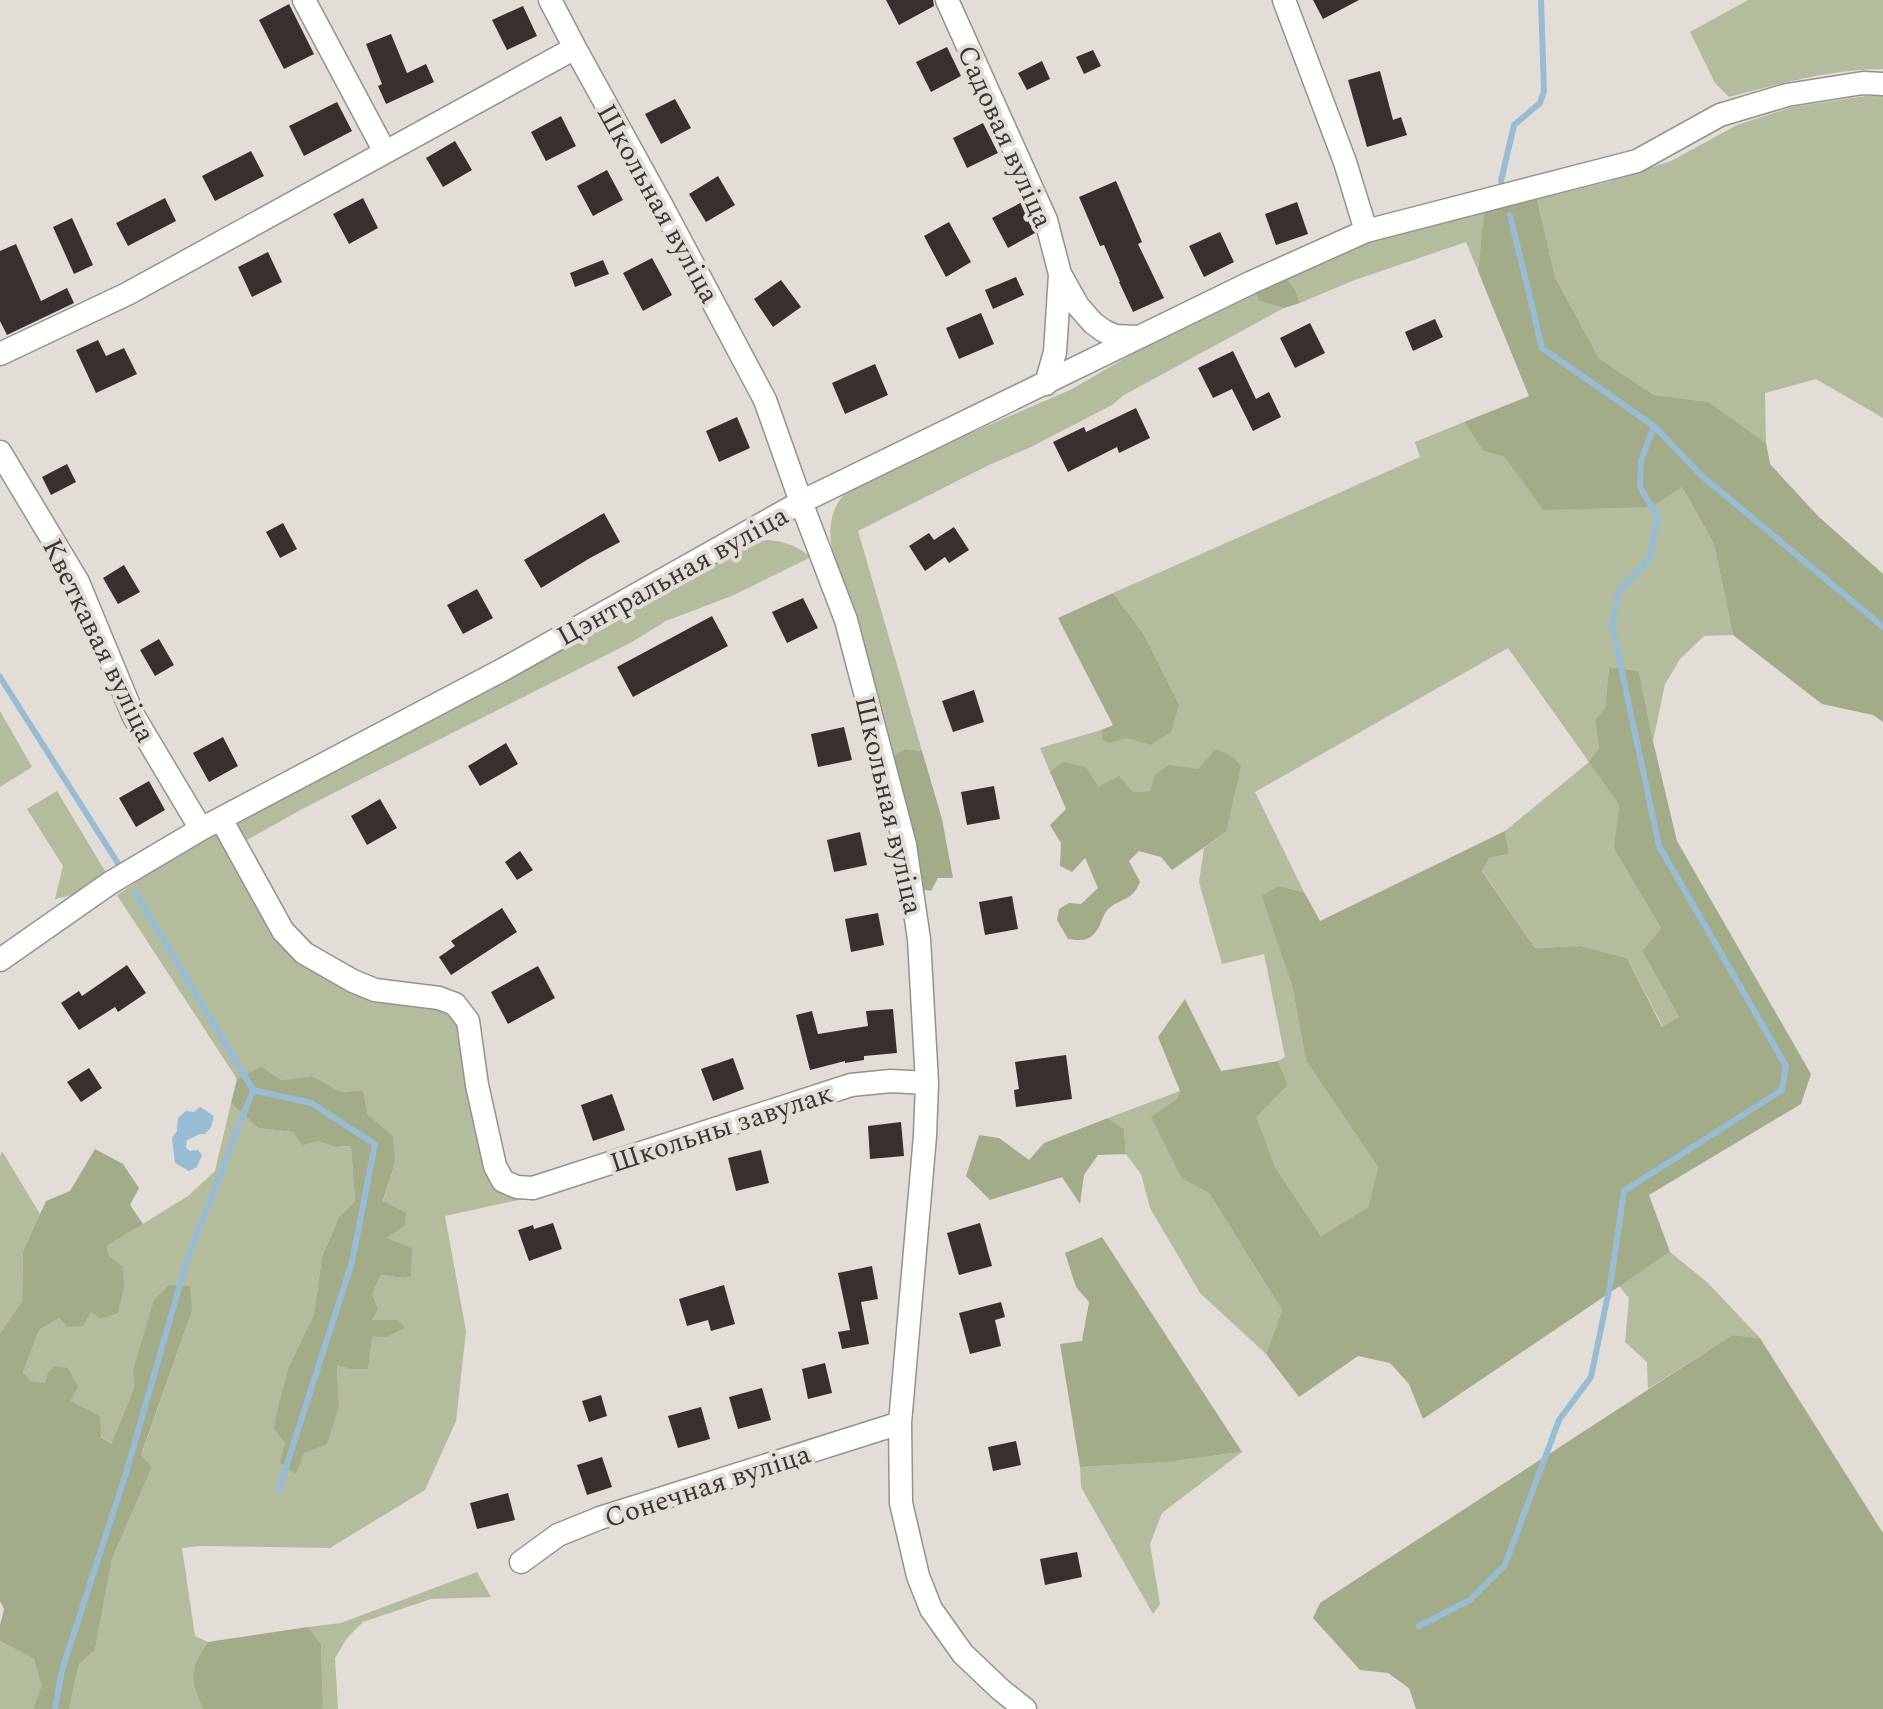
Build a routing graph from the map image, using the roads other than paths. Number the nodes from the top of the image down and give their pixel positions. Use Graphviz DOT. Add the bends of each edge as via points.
graph roads {
  1 [pos="304,0"];
  2 [pos="550,0"];
  3 [pos="947,0"];
  4 [pos="1284,0"];
  5 [pos="575,48"];
  6 [pos="1883,84"];
  7 [pos="385,152"];
  8 [pos="1366,231"];
  9 [pos="1060,274"];
  10 [pos="1138,337"];
  11 [pos="0,354"];
  12 [pos="1046,384"];
  13 [pos="0,452"];
  14 [pos="801,502"];
  15 [pos="211,824"];
  16 [pos="0,960"];
  17 [pos="927,1083"];
  18 [pos="517,1187"];
  19 [pos="900,1423"];
  20 [pos="521,1562"];
  21 [pos="1025,1709"];
  1 -- 7 [label="street"];
  2 -- 5 [label="street, Школьная вуліца"];
  3 -- 9 [label="street, Садовая вуліца" via="1046,220"];
  4 -- 8 [label="street"];
  5 -- 7 [label="street"];
  5 -- 14 [label="street, Школьная вуліца" via="765,400"];
  6 -- 8 [label="street, Цэнтральная вуліца" via="1787,95 1720,115 1637,161"];
  7 -- 11 [label="street" via="127,294"];
  8 -- 10 [label="street, Цэнтральная вуліца"];
  9 -- 10 [label="street, Садовая вуліца" via="1093,323 1115,336"];
  9 -- 12 [label="street, Садовая вуліца" via="1055,352"];
  10 -- 12 [label="street, Цэнтральная вуліца"];
  12 -- 14 [label="street, Цэнтральная вуліца"];
  13 -- 15 [label="street, Кветкавая вуліца" via="78,582 133,715"];
  14 -- 15 [label="street, Цэнтральная вуліца" via="504,669"];
  14 -- 17 [label="street, Школьная вуліца" via="846,620 905,845 919,939"];
  15 -- 16 [label="street, Цэнтральная вуліца" via="110,883"];
  15 -- 18 [label="street, Кветкавая вуліца" via="283,931 304,953 375,990 455,1004 468,1021 495,1166 503,1181"];
  17 -- 18 [label="street, Школьны завулак" via="851,1085 533,1188"];
  17 -- 19 [label="street, Школьная вуліца"];
  19 -- 20 [label="street, Сонечная вуліца" via="600,1518 558,1535"];
  19 -- 21 [label="street, Школьная вуліца" via="901,1503 931,1609 963,1654"];
}
